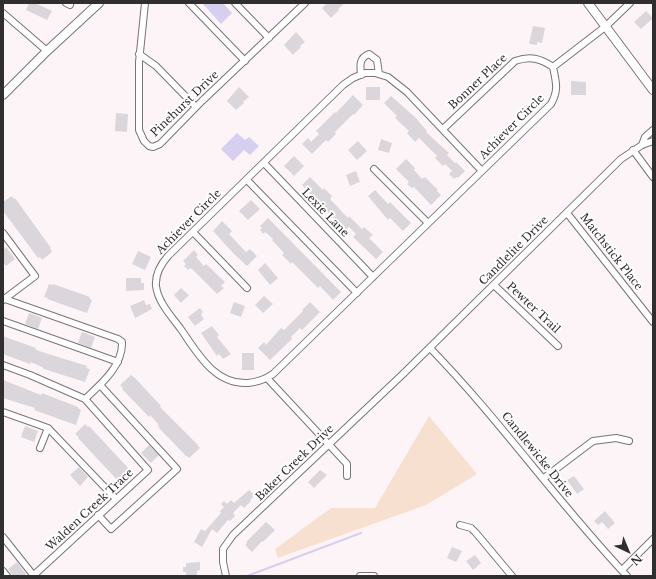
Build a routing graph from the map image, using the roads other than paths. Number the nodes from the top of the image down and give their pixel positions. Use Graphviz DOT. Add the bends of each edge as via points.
graph roads {
  1 [pos="99,3"];
  2 [pos="145,3"];
  3 [pos="189,3"];
  4 [pos="235,3"];
  5 [pos="305,3"];
  6 [pos="588,3"];
  7 [pos="630,3"];
  8 [pos="3,13"];
  9 [pos="605,27"];
  10 [pos="268,38"];
  11 [pos="47,51"];
  12 [pos="140,54"];
  13 [pos="244,61"];
  14 [pos="553,67"];
  15 [pos="379,74"];
  16 [pos="361,75"];
  17 [pos="653,90"];
  18 [pos="3,96"];
  19 [pos="196,108"];
  20 [pos="443,129"];
  21 [pos="653,130"];
  22 [pos="653,141"];
  23 [pos="642,145"];
  24 [pos="633,150"];
  25 [pos="264,163"];
  26 [pos="374,169"];
  27 [pos="482,171"];
  28 [pos="653,177"];
  29 [pos="247,180"];
  30 [pos="567,213"];
  31 [pos="428,223"];
  32 [pos="193,232"];
  33 [pos="3,233"];
  34 [pos="373,277"];
  35 [pos="494,285"];
  36 [pos="247,288"];
  37 [pos="357,292"];
  38 [pos="4,300"];
  39 [pos="3,320"];
  40 [pos="653,322"];
  41 [pos="558,346"];
  42 [pos="430,348"];
  43 [pos="118,362"];
  44 [pos="3,365"];
  45 [pos="403,374"];
  46 [pos="267,378"];
  47 [pos="100,385"];
  48 [pos="85,399"];
  49 [pos="3,412"];
  50 [pos="48,428"];
  51 [pos="629,441"];
  52 [pos="329,444"];
  53 [pos="40,448"];
  54 [pos="347,476"];
  55 [pos="544,478"];
  56 [pos="116,499"];
  57 [pos="98,515"];
  58 [pos="460,525"];
  59 [pos="3,537"];
  60 [pos="653,539"];
  61 [pos="622,570"];
  62 [pos="3,571"];
  63 [pos="7,576"];
  64 [pos="34,576"];
  65 [pos="226,576"];
  66 [pos="360,576"];
  67 [pos="374,576"];
  68 [pos="512,576"];
  69 [pos="627,576"];
  1 -- 11 [label="main road"];
  2 -- 12 [label="street, Pinehurst Drive"];
  3 -- 13 [label="street"];
  4 -- 10 [label="street"];
  5 -- 10 [label="street, Pinehurst Drive"];
  6 -- 9 [label="main road"];
  7 -- 9 [label="street"];
  8 -- 11 [label="street"];
  9 -- 14 [label="street"];
  9 -- 17 [label="main road"];
  10 -- 13 [label="street, Pinehurst Drive"];
  11 -- 18 [label="main road"];
  12 -- 19 [label="street" via="156,66"];
  12 -- 19 [label="street, Pinehurst Drive" via="139,130 149,146 160,144"];
  13 -- 19 [label="street, Pinehurst Drive"];
  14 -- 20 [label="street, Bonner Place" via="538,58 529,57 515,61"];
  14 -- 27 [label="street, Achiever Circle" via="557,91 551,104"];
  15 -- 16 [label="street, Achiever Circle"];
  15 -- 16 [label="street" via="377,60 369,54 361,61"];
  15 -- 20 [label="street, Achiever Circle" via="388,77 407,92"];
  16 -- 25 [label="street, Achiever Circle" via="343,85"];
  20 -- 27 [label="street, Achiever Circle"];
  21 -- 23 [label="street, Candlelite Drive" via="645,137"];
  22 -- 23 [label="street, Candlelite Drive"];
  23 -- 24 [label="street, Candlelite Drive"];
  24 -- 28 [label="street"];
  24 -- 30 [label="street, Candlelite Drive"];
  25 -- 29 [label="street, Achiever Circle"];
  25 -- 34 [label="street, Lexie Lane"];
  26 -- 31 [label="street"];
  27 -- 31 [label="street, Achiever Circle"];
  29 -- 32 [label="street, Achiever Circle"];
  29 -- 37 [label="street"];
  30 -- 35 [label="street, Candlelite Drive"];
  30 -- 40 [label="street, Matchstick Place"];
  31 -- 34 [label="street, Achiever Circle"];
  32 -- 36 [label="street"];
  32 -- 46 [label="street, Achiever Circle" via="162,263 156,286 160,298 200,356 218,374 240,383 251,383"];
  33 -- 38 [label="street" via="36,276"];
  34 -- 37 [label="street, Achiever Circle"];
  35 -- 41 [label="street, Pewter Trail"];
  35 -- 42 [label="street, Candlelite Drive"];
  37 -- 46 [label="street, Achiever Circle"];
  38 -- 43 [label="street" via="118,339 122,342"];
  39 -- 43 [label="street"];
  42 -- 45 [label="street, Candlelite Drive"];
  42 -- 55 [label="street, Candlewicke Drive"];
  43 -- 47 [label="street"];
  44 -- 48 [label="street, Walden Creek Trace"];
  45 -- 52 [label="street, Baker Creek Drive"];
  46 -- 52 [label="street"];
  47 -- 48 [label="street"];
  47 -- 57 [label="street" via="177,469 111,529"];
  48 -- 56 [label="street, Walden Creek Trace" via="148,470"];
  49 -- 50 [label="street"];
  50 -- 53 [label="street"];
  50 -- 56 [label="street"];
  51 -- 55 [label="street" via="616,438 593,442"];
  52 -- 54 [label="street" via="347,464"];
  52 -- 65 [label="street, Baker Creek Drive" via="233,536 223,549"];
  55 -- 61 [label="street, Candlewicke Drive"];
  56 -- 57 [label="street, Walden Creek Trace"];
  57 -- 64 [label="street, Walden Creek Trace"];
  58 -- 68 [label="street" via="471,528"];
  59 -- 64 [label="street"];
  60 -- 61 [label="street"];
  61 -- 69 [label="street, Candlewicke Drive"];
  62 -- 63 [label="street"];
  66 -- 67 [label="street"];
}
